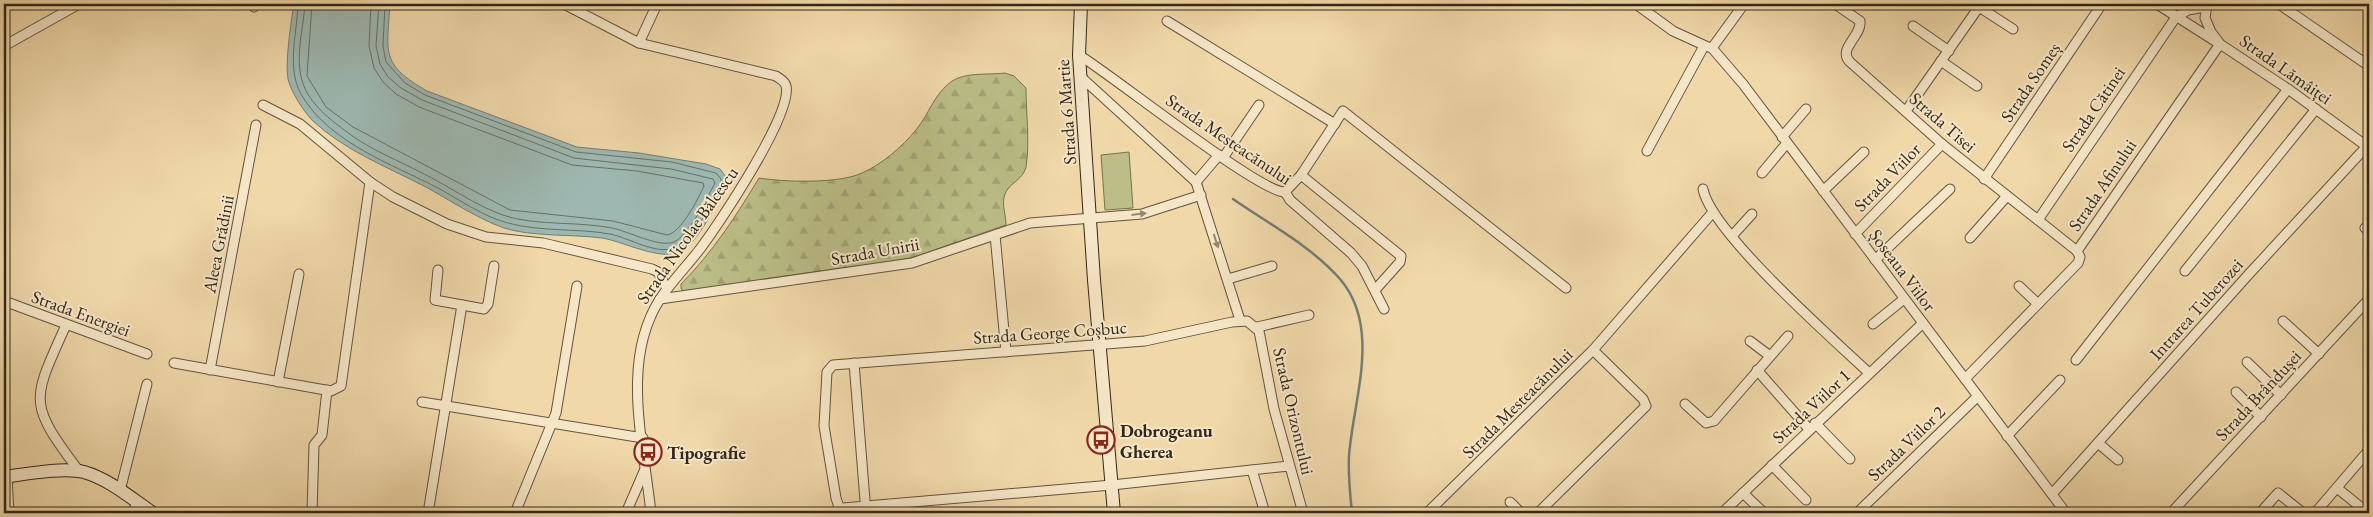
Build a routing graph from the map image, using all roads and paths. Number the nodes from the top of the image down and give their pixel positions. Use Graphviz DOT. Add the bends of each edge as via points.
graph roads {
  1 [pos="80,4"];
  2 [pos="564,4"];
  3 [pos="657,4"];
  4 [pos="1081,4"];
  5 [pos="1636,4"];
  6 [pos="1744,4"];
  7 [pos="1835,4"];
  8 [pos="2102,4"];
  9 [pos="2157,4"];
  10 [pos="2280,4"];
  11 [pos="1980,5"];
  12 [pos="2206,5"];
  13 [pos="2176,17"];
  14 [pos="1167,21"];
  15 [pos="1913,26"];
  16 [pos="2013,29"];
  17 [pos="639,43"];
  18 [pos="2220,44"];
  19 [pos="4,46"];
  20 [pos="1708,47"];
  21 [pos="1948,51"];
  22 [pos="1080,55"];
  23 [pos="1941,61"];
  24 [pos="2369,66"];
  25 [pos="1081,77"];
  26 [pos="1977,86"];
  27 [pos="2288,89"];
  28 [pos="263,104"];
  29 [pos="1259,106"];
  30 [pos="1806,109"];
  31 [pos="2316,109"];
  32 [pos="1906,111"];
  33 [pos="1335,124"];
  34 [pos="256,125"];
  35 [pos="1784,140"];
  36 [pos="1942,144"];
  37 [pos="2368,147"];
  38 [pos="1647,151"];
  39 [pos="1864,152"];
  40 [pos="1221,156"];
  41 [pos="1762,173"];
  42 [pos="1301,175"];
  43 [pos="1984,179"];
  44 [pos="370,182"];
  45 [pos="1196,182"];
  46 [pos="1703,189"];
  47 [pos="1950,189"];
  48 [pos="1823,191"];
  49 [pos="1285,192"];
  50 [pos="1201,195"];
  51 [pos="2007,196"];
  52 [pos="1713,212"];
  53 [pos="1752,214"];
  54 [pos="1090,218"];
  55 [pos="2038,220"];
  56 [pos="1855,234"];
  57 [pos="995,235"];
  58 [pos="1732,236"];
  59 [pos="1970,238"];
  60 [pos="2077,251"];
  61 [pos="1875,260"];
  62 [pos="494,266"];
  63 [pos="1272,266"];
  64 [pos="438,270"];
  65 [pos="2185,271"];
  66 [pos="299,274"];
  67 [pos="1228,279"];
  68 [pos="577,286"];
  69 [pos="2019,286"];
  70 [pos="1566,288"];
  71 [pos="667,289"];
  72 [pos="1375,290"];
  73 [pos="660,299"];
  74 [pos="1904,299"];
  75 [pos="2369,299"];
  76 [pos="4,301"];
  77 [pos="2038,304"];
  78 [pos="462,305"];
  79 [pos="1384,309"];
  80 [pos="1308,314"];
  81 [pos="1244,321"];
  82 [pos="2283,321"];
  83 [pos="1923,323"];
  84 [pos="1873,324"];
  85 [pos="66,325"];
  86 [pos="1257,327"];
  87 [pos="1788,336"];
  88 [pos="1750,340"];
  89 [pos="1100,345"];
  90 [pos="1593,350"];
  91 [pos="1006,352"];
  92 [pos="147,354"];
  93 [pos="2319,354"];
  94 [pos="1770,356"];
  95 [pos="2076,360"];
  96 [pos="2247,362"];
  97 [pos="854,363"];
  98 [pos="174,364"];
  99 [pos="210,370"];
  100 [pos="1757,370"];
  101 [pos="1869,373"];
  102 [pos="1965,378"];
  103 [pos="2060,380"];
  104 [pos="278,382"];
  105 [pos="147,384"];
  106 [pos="327,390"];
  107 [pos="2236,392"];
  108 [pos="2281,395"];
  109 [pos="1978,396"];
  110 [pos="422,402"];
  111 [pos="1686,404"];
  112 [pos="445,406"];
  113 [pos="2261,417"];
  114 [pos="553,424"];
  115 [pos="1812,426"];
  116 [pos="2007,436"];
  117 [pos="643,438"];
  118 [pos="2098,443"];
  119 [pos="2368,453"];
  120 [pos="1850,459"];
  121 [pos="2118,460"];
  122 [pos="1772,465"];
  123 [pos="646,466"];
  124 [pos="1289,466"];
  125 [pos="1252,470"];
  126 [pos="79,471"];
  127 [pos="5,476"];
  128 [pos="1112,485"];
  129 [pos="2337,488"];
  130 [pos="120,491"];
  131 [pos="1743,493"];
  132 [pos="2052,494"];
  133 [pos="1806,500"];
  134 [pos="1510,502"];
  135 [pos="135,507"];
  136 [pos="429,507"];
  137 [pos="866,510"];
  138 [pos="9,513"];
  139 [pos="153,513"];
  140 [pos="312,513"];
  141 [pos="515,513"];
  142 [pos="626,513"];
  143 [pos="651,513"];
  144 [pos="1114,513"];
  145 [pos="1265,513"];
  146 [pos="1303,513"];
  147 [pos="1426,513"];
  148 [pos="1521,513"];
  149 [pos="1538,513"];
  150 [pos="1722,513"];
  151 [pos="1764,513"];
  152 [pos="1857,513"];
  153 [pos="2066,513"];
  154 [pos="2171,513"];
  155 [pos="2260,513"];
  156 [pos="2303,513"];
  157 [pos="2315,513"];
  158 [pos="2368,513"];
  1 -- 19 [label="street"];
  2 -- 17 [label="street, Strada Nicolae Bălcescu"];
  3 -- 17 [label="street"];
  4 -- 22 [label="street, Strada 6 Martie"];
  5 -- 20 [label="street" via="1673,31"];
  6 -- 20 [label="street"];
  7 -- 32 [label="street, Strada Tisei" via="1858,18 1861,25 1846,50 1847,59"];
  8 -- 43 [label="street, Strada Someș"];
  9 -- 13 [label="street"];
  10 -- 24 [label="street"];
  11 -- 16 [label="street"];
  11 -- 21 [label="street"];
  12 -- 13 [label="street"];
  12 -- 18 [label="street, Strada Lămâiței" via="2207,25"];
  13 -- 18 [label="street"];
  13 -- 55 [label="street, Strada Cătinei"];
  14 -- 33 [label="street"];
  15 -- 21 [label="street"];
  17 -- 71 [label="street, Strada Nicolae Bălcescu" via="776,76 786,88 784,106 750,174 700,248"];
  18 -- 27 [label="street, Strada Lămâiței"];
  18 -- 60 [label="street, Strada Afinului"];
  20 -- 35 [label="street, Șoseaua Viilor"];
  20 -- 38 [label="street" via="1687,74"];
  21 -- 23 [label="street"];
  22 -- 25 [label="street, Strada 6 Martie"];
  22 -- 40 [label="street, Strada Mesteacănului"];
  23 -- 26 [label="street"];
  23 -- 32 [label="street"];
  25 -- 45 [label="street"];
  25 -- 54 [label="street, Strada 6 Martie"];
  27 -- 31 [label="street, Strada Lămâiței"];
  27 -- 95 [label="street"];
  28 -- 44 [label="street" via="300,124"];
  29 -- 40 [label="street"];
  30 -- 35 [label="street"];
  31 -- 37 [label="street, Strada Lămâiței"];
  31 -- 65 [label="street"];
  32 -- 36 [label="street, Strada Tisei"];
  33 -- 42 [label="street"];
  33 -- 70 [label="street" via="1343,111"];
  34 -- 99 [label="street, Aleea Grădinii"];
  35 -- 41 [label="street"];
  35 -- 48 [label="street, Șoseaua Viilor"];
  36 -- 43 [label="street, Strada Tisei"];
  36 -- 56 [label="street, Strada Viilor"];
  37 -- 118 [label="street, Intrarea Tuberozei"];
  39 -- 48 [label="street"];
  40 -- 45 [label="street"];
  40 -- 49 [label="street, Strada Mesteacănului" via="1268,187 1279,193"];
  42 -- 49 [label="street"];
  42 -- 72 [label="street" via="1402,256"];
  43 -- 51 [label="street, Strada Tisei"];
  44 -- 71 [label="street" via="427,215 471,233 543,243 652,268 658,272"];
  44 -- 106 [label="street" via="340,386 335,391"];
  45 -- 50 [label="street"];
  46 -- 52 [label="street"];
  47 -- 61 [label="street"];
  48 -- 56 [label="street, Șoseaua Viilor"];
  49 -- 72 [label="street, Strada Mesteacănului" via="1351,253"];
  54 -- 50 [label="street, Strada Unirii, one-way" via="1142,214"];
  50 -- 67 [label="street, one-way"];
  51 -- 55 [label="street, Strada Tisei"];
  51 -- 59 [label="street"];
  52 -- 58 [label="street"];
  52 -- 90 [label="street"];
  53 -- 58 [label="street"];
  54 -- 57 [label="street, Strada Unirii" via="1041,220"];
  54 -- 89 [label="street, Strada 6 Martie"];
  55 -- 60 [label="street, Strada Tisei"];
  56 -- 61 [label="street, Șoseaua Viilor"];
  57 -- 73 [label="street, Strada Unirii" via="912,263"];
  57 -- 91 [label="street"];
  58 -- 101 [label="street" via="1773,282"];
  60 -- 77 [label="street, Strada Afinului" via="2078,263"];
  61 -- 74 [label="street, Șoseaua Viilor"];
  62 -- 78 [label="street" via="487,307"];
  63 -- 67 [label="street"];
  64 -- 78 [label="street" via="434,299"];
  66 -- 104 [label="street"];
  67 -- 81 [label="street"];
  68 -- 114 [label="street"];
  69 -- 77 [label="street"];
  71 -- 73 [label="street, Strada Nicolae Bălcescu"];
  72 -- 79 [label="street, Strada Mesteacănului"];
  73 -- 117 [label="street, Strada Nicolae Bălcescu" via="648,321 638,364"];
  74 -- 83 [label="street, Șoseaua Viilor"];
  74 -- 84 [label="street"];
  75 -- 93 [label="street, Strada Brândușei"];
  76 -- 85 [label="street, Strada Energiei"];
  77 -- 102 [label="street, Strada Afinului"];
  78 -- 112 [label="street"];
  80 -- 86 [label="street"];
  81 -- 86 [label="street, Strada Orizontului"];
  81 -- 89 [label="street, Strada George Coșbuc" via="1163,338"];
  82 -- 93 [label="street"];
  83 -- 101 [label="street, Strada Viilor 1"];
  83 -- 102 [label="street, Șoseaua Viilor"];
  85 -- 92 [label="street, Strada Energiei"];
  85 -- 126 [label="street" via="44,375 39,402 54,438"];
  86 -- 124 [label="street, Strada Orizontului"];
  87 -- 94 [label="street"];
  88 -- 94 [label="street"];
  89 -- 91 [label="street, Strada George Coșbuc"];
  89 -- 128 [label="street, Strada 6 Martie"];
  90 -- 147 [label="street, Strada Mesteacănului"];
  90 -- 149 [label="street, Strada Mesteacănului" via="1643,399 1646,406"];
  91 -- 97 [label="street, Strada George Coșbuc"];
  93 -- 108 [label="street, Strada Brândușei"];
  94 -- 100 [label="street"];
  96 -- 108 [label="street"];
  97 -- 137 [label="street"];
  97 -- 137 [label="street, Strada George Coșbuc" via="828,368 825,432 837,504 843,508"];
  98 -- 99 [label="street"];
  99 -- 104 [label="street"];
  100 -- 111 [label="street" via="1710,423 1703,421"];
  100 -- 115 [label="street, Strada Viilor 2"];
  101 -- 115 [label="street, Strada Viilor 1"];
  102 -- 109 [label="street, Șoseaua Viilor"];
  103 -- 116 [label="street"];
  104 -- 106 [label="street"];
  105 -- 130 [label="street"];
  106 -- 140 [label="street" via="322,436 314,445"];
  107 -- 113 [label="street"];
  108 -- 113 [label="street, Strada Brândușei"];
  109 -- 116 [label="street, Șoseaua Viilor"];
  109 -- 152 [label="street, Strada Viilor 2"];
  110 -- 112 [label="street"];
  112 -- 114 [label="street"];
  112 -- 136 [label="street"];
  113 -- 154 [label="street, Strada Brândușei"];
  114 -- 117 [label="street"];
  114 -- 141 [label="street"];
  115 -- 120 [label="street, Strada Viilor 2"];
  115 -- 122 [label="street, Strada Viilor 1"];
  116 -- 132 [label="street, Șoseaua Viilor"];
  117 -- 123 [label="street, Strada Nicolae Bălcescu"];
  118 -- 121 [label="street"];
  118 -- 132 [label="street, Intrarea Tuberozei"];
  119 -- 129 [label="street"];
  122 -- 131 [label="street, Strada Viilor 1"];
  122 -- 133 [label="street"];
  123 -- 142 [label="street, Strada Nicolae Bălcescu"];
  123 -- 143 [label="street"];
  124 -- 125 [label="street"];
  124 -- 146 [label="street, Strada Orizontului"];
  125 -- 128 [label="street"];
  125 -- 145 [label="street"];
  126 -- 127 [label="street"];
  126 -- 130 [label="street" via="98,477"];
  127 -- 138 [label="street"];
  128 -- 137 [label="street"];
  128 -- 144 [label="street, Strada 6 Martie"];
  129 -- 157 [label="street"];
  129 -- 158 [label="street"];
  130 -- 135 [label="street"];
  131 -- 150 [label="street, Strada Viilor 1"];
  131 -- 151 [label="street"];
  132 -- 153 [label="street, Șoseaua Viilor"];
  134 -- 148 [label="street"];
  135 -- 139 [label="street"];
  155 -- 156 [label="street" via="2278,493"];
}
